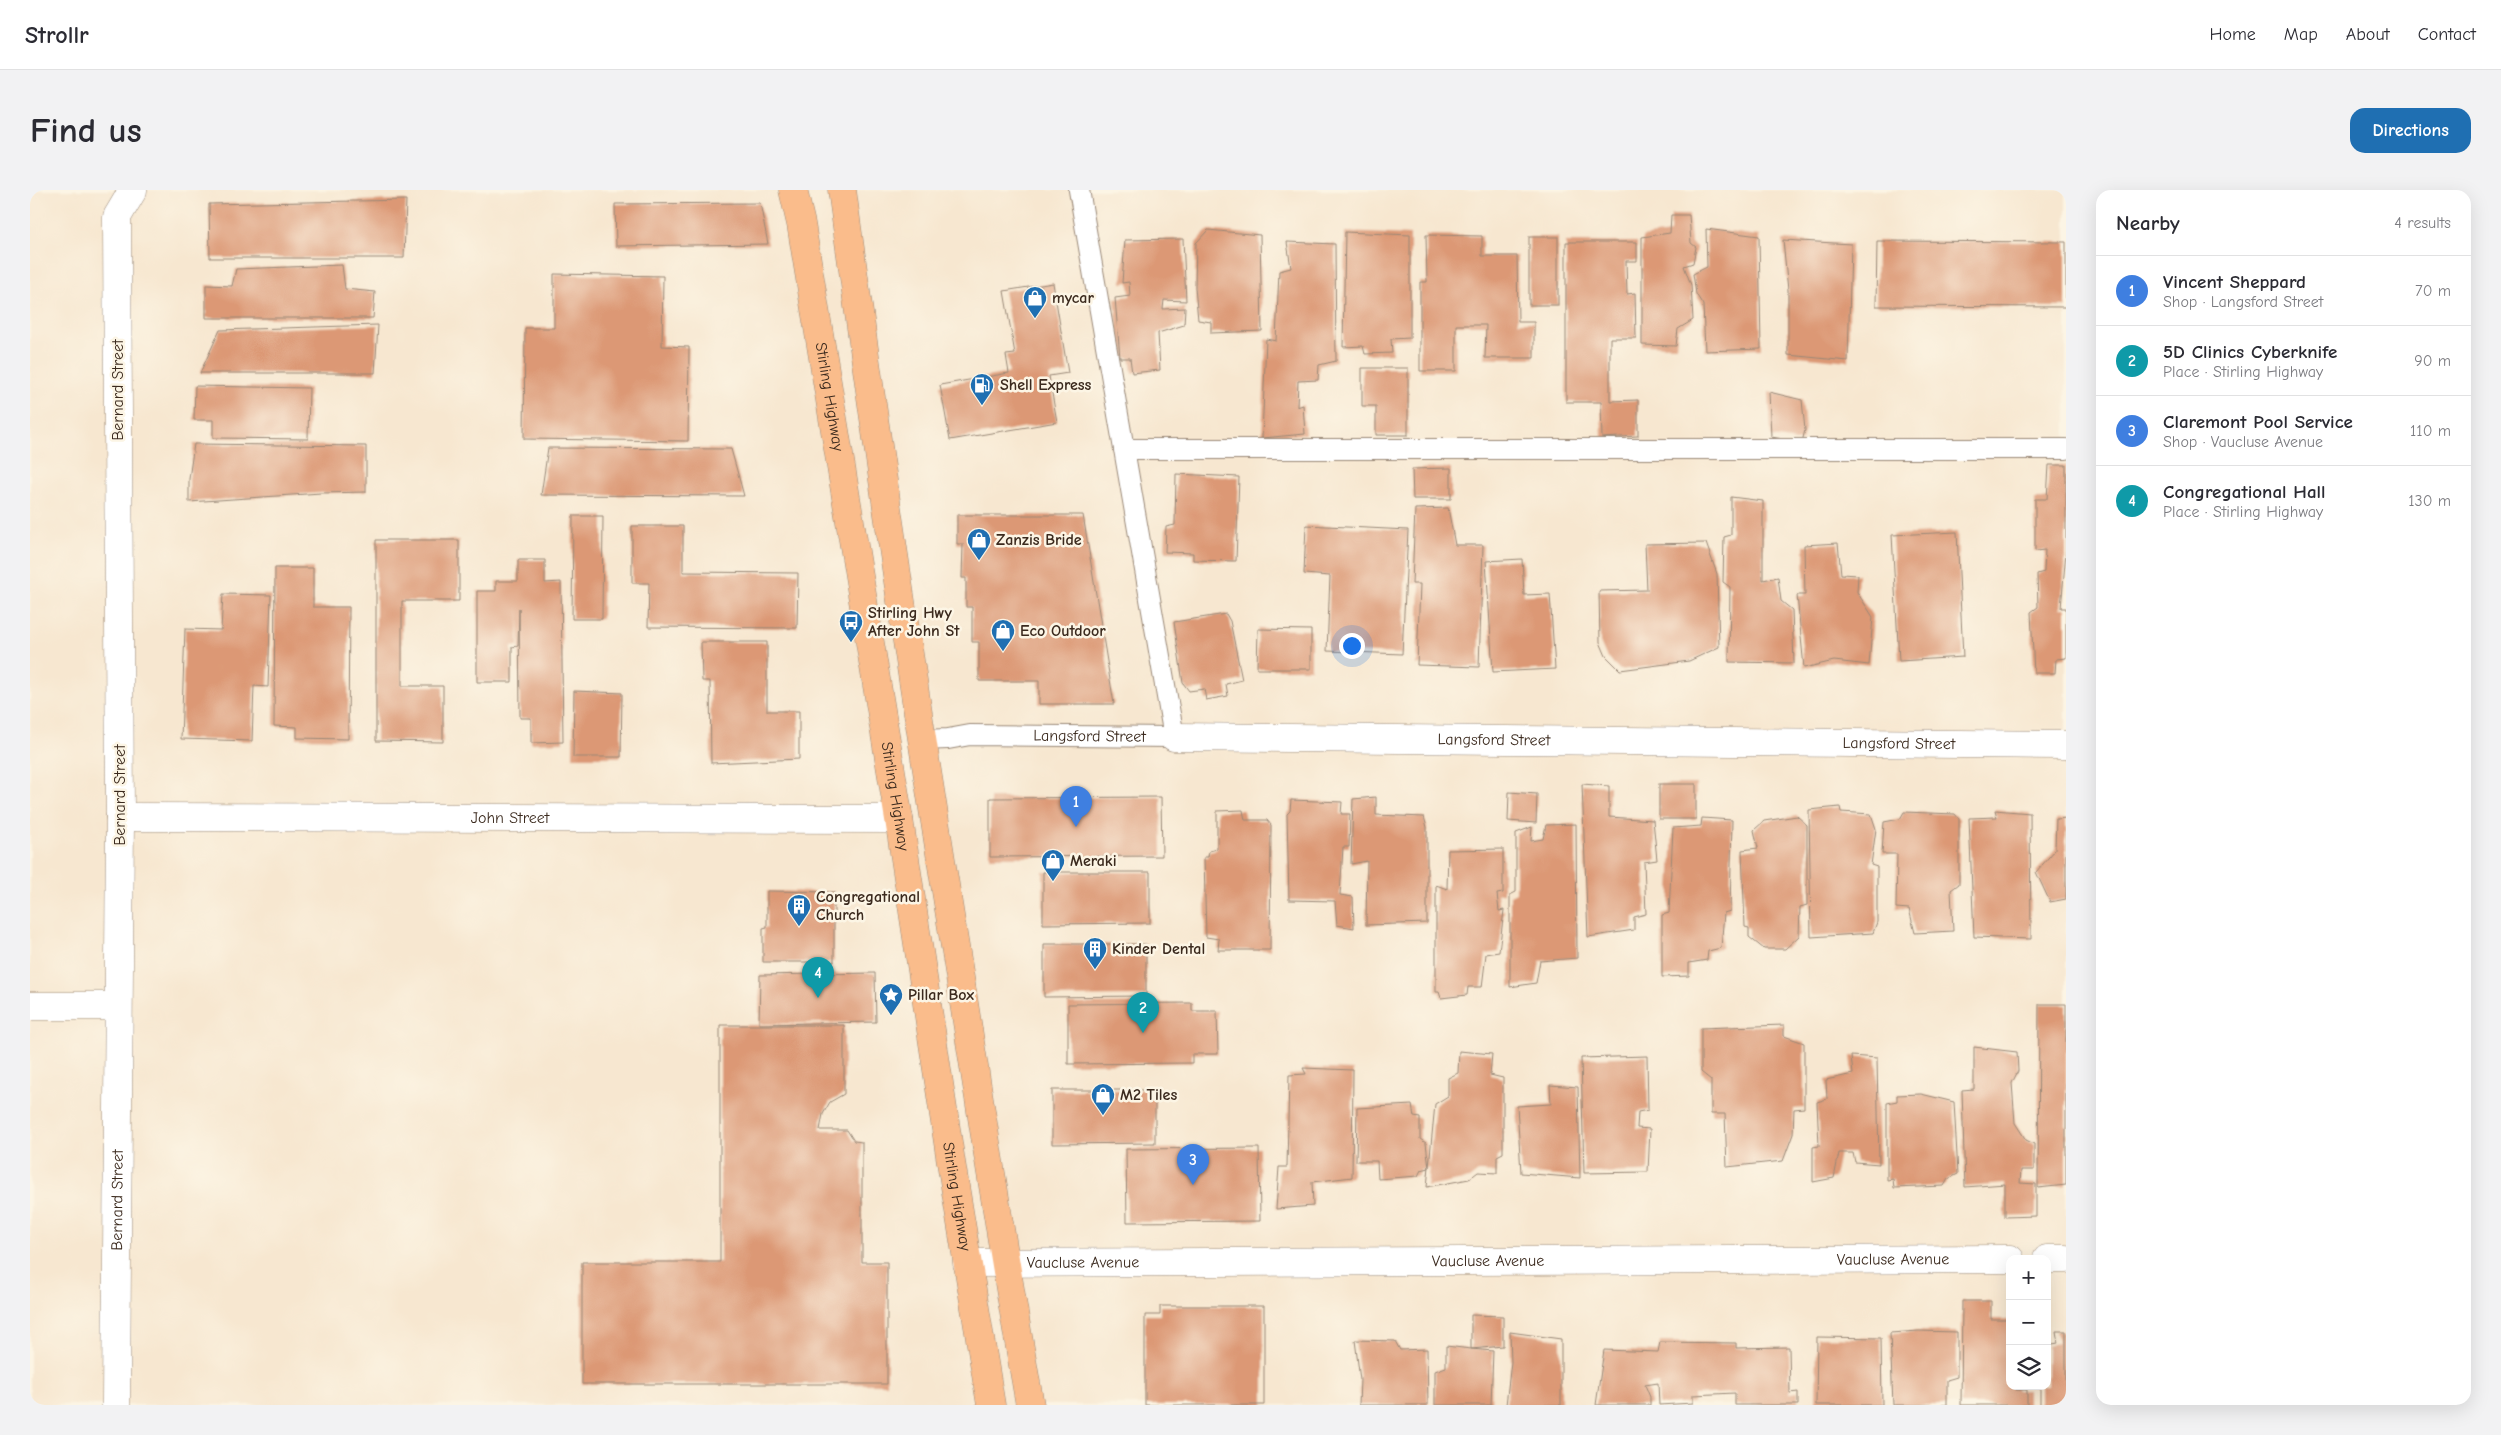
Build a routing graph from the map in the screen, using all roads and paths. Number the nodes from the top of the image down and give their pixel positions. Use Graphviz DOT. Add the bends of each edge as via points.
graph roads {
  1 [pos="133,190"];
  2 [pos="794,190"];
  3 [pos="842,190"];
  4 [pos="1079,190"];
  5 [pos="1124,448"];
  6 [pos="2066,448"];
  7 [pos="1174,736"];
  8 [pos="922,740"];
  9 [pos="2066,745"];
  10 [pos="120,817"];
  11 [pos="899,819"];
  12 [pos="30,1006"];
  13 [pos="118,1006"];
  14 [pos="2006,1259"];
  15 [pos="2051,1259"];
  16 [pos="2066,1259"];
  17 [pos="1004,1262"];
  18 [pos="968,1263"];
  19 [pos="116,1405"];
  20 [pos="991,1405"];
  21 [pos="1030,1405"];
  1 -- 10 [label="street, Bernard Street" via="117,217"];
  2 -- 11 [label="highway, Stirling Highway"];
  3 -- 8 [label="highway" via="883,491"];
  4 -- 5 [label="lane"];
  5 -- 6 [label="lane"];
  5 -- 7 [label="lane"];
  7 -- 8 [label="lane, Langsford Street" via="970,735"];
  7 -- 9 [label="street, Langsford Street"];
  8 -- 17 [label="highway"];
  10 -- 11 [label="street, John Street"];
  10 -- 13 [label="street, Bernard Street"];
  11 -- 18 [label="highway, Stirling Highway"];
  12 -- 13 [label="street"];
  13 -- 19 [label="street, Bernard Street"];
  14 -- 17 [label="street, Vaucluse Avenue"];
  15 -- 16 [label="street"];
  17 -- 18 [label="street, Vaucluse Avenue"];
  17 -- 21 [label="highway"];
  18 -- 20 [label="highway, Stirling Highway"];
}
